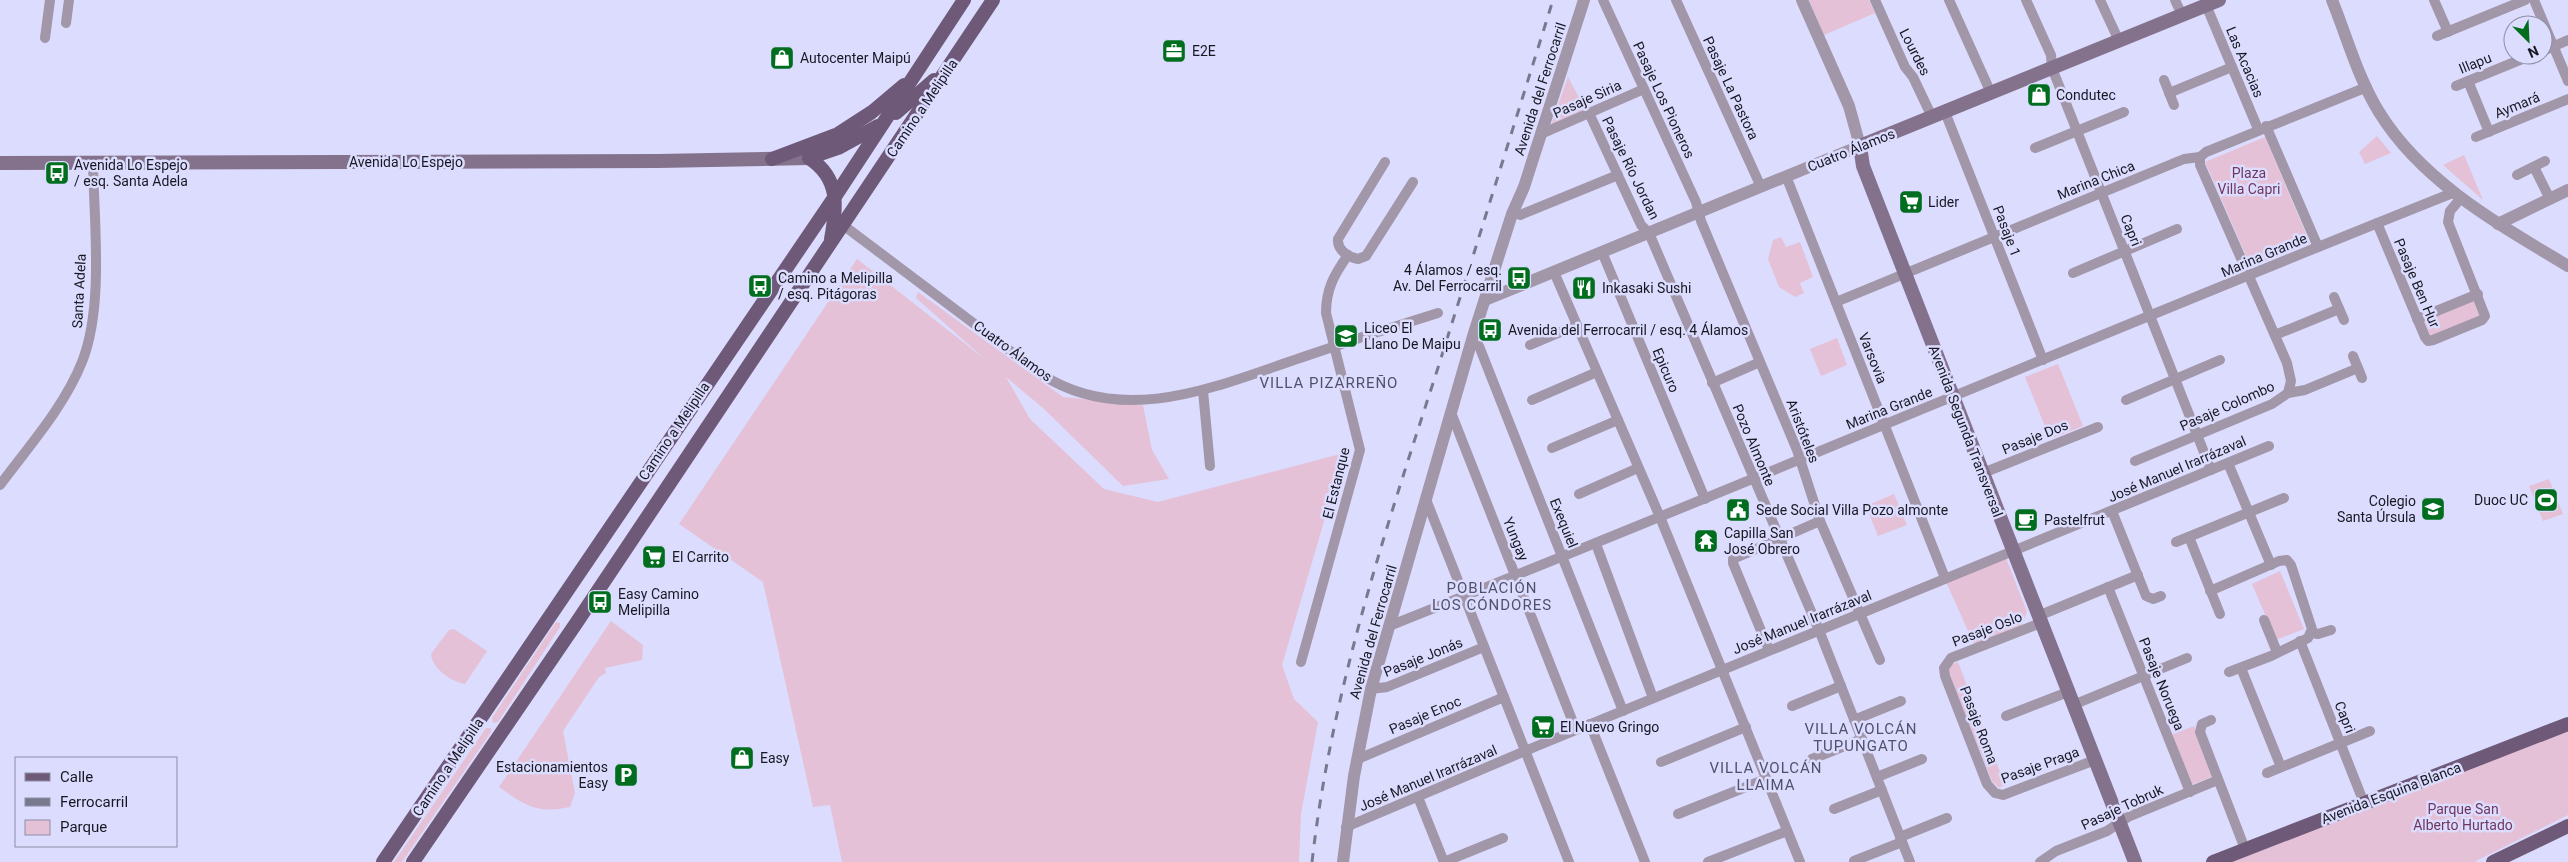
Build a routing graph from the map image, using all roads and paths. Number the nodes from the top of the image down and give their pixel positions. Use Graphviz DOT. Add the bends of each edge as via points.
graph roads {
  1 [pos="50,0"];
  2 [pos="964,0"];
  3 [pos="993,0"];
  4 [pos="1584,0"];
  5 [pos="1603,0"];
  6 [pos="1676,0"];
  7 [pos="1802,0"];
  8 [pos="1875,0"];
  9 [pos="1949,0"];
  10 [pos="2026,0"];
  11 [pos="2100,0"];
  12 [pos="2175,0"];
  13 [pos="2332,0"];
  14 [pos="2434,0"];
  15 [pos="2525,0"];
  16 [pos="2534,0"];
  17 [pos="69,1"];
  18 [pos="2212,2"];
  19 [pos="2182,15"];
  20 [pos="66,22"];
  21 [pos="2448,32"];
  22 [pos="2437,36"];
  23 [pos="45,38"];
  24 [pos="2568,40"];
  25 [pos="2119,41"];
  26 [pos="2554,46"];
  27 [pos="952,62"];
  28 [pos="2507,65"];
  29 [pos="2232,67"];
  30 [pos="2052,68"];
  31 [pos="914,77"];
  32 [pos="2164,80"];
  33 [pos="2468,81"];
  34 [pos="2568,81"];
  35 [pos="2456,86"];
  36 [pos="2367,87"];
  37 [pos="1644,89"];
  38 [pos="1991,93"];
  39 [pos="2169,94"];
  40 [pos="2568,99"];
  41 [pos="2174,104"];
  42 [pos="2124,112"];
  43 [pos="1589,113"];
  44 [pos="1939,114"];
  45 [pos="885,122"];
  46 [pos="2262,128"];
  47 [pos="2077,131"];
  48 [pos="2489,132"];
  49 [pos="1541,134"];
  50 [pos="2476,137"];
  51 [pos="1860,146"];
  52 [pos="2035,148"];
  53 [pos="2200,157"];
  54 [pos="789,158"];
  55 [pos="809,158"];
  56 [pos="772,159"];
  57 [pos="2545,161"];
  58 [pos="1385,162"];
  59 [pos="1,163"];
  60 [pos="93,163"];
  61 [pos="2534,166"];
  62 [pos="1618,175"];
  63 [pos="2516,175"];
  64 [pos="1786,176"];
  65 [pos="1413,182"];
  66 [pos="1524,187"];
  67 [pos="1761,187"];
  68 [pos="2568,190"];
  69 [pos="2101,192"];
  70 [pos="2458,195"];
  71 [pos="2550,199"];
  72 [pos="833,200"];
  73 [pos="1699,212"];
  74 [pos="1520,215"];
  75 [pos="2377,223"];
  76 [pos="2498,224"];
  77 [pos="843,225"];
  78 [pos="2177,229"];
  79 [pos="1649,233"];
  80 [pos="1994,237"];
  81 [pos="830,245"];
  82 [pos="2318,247"];
  83 [pos="2124,251"];
  84 [pos="1602,252"];
  85 [pos="1348,255"];
  86 [pos="2568,266"];
  87 [pos="1554,272"];
  88 [pos="2073,273"];
  89 [pos="1905,275"];
  90 [pos="2249,276"];
  91 [pos="2478,294"];
  92 [pos="2334,297"];
  93 [pos="1489,299"];
  94 [pos="762,301"];
  95 [pos="1836,302"];
  96 [pos="2339,309"];
  97 [pos="1438,312"];
  98 [pos="782,315"];
  99 [pos="2150,317"];
  100 [pos="2417,319"];
  101 [pos="2344,320"];
  102 [pos="1577,325"];
  103 [pos="2275,335"];
  104 [pos="1530,345"];
  105 [pos="1333,346"];
  106 [pos="1479,346"];
  107 [pos="2353,356"];
  108 [pos="2043,360"];
  109 [pos="2220,360"];
  110 [pos="1760,362"];
  111 [pos="1597,372"];
  112 [pos="2175,379"];
  113 [pos="1712,383"];
  114 [pos="1203,391"];
  115 [pos="2288,393"];
  116 [pos="1953,397"];
  117 [pos="1532,400"];
  118 [pos="2126,400"];
  119 [pos="1452,415"];
  120 [pos="1618,420"];
  121 [pos="1884,424"];
  122 [pos="2098,427"];
  123 [pos="2197,435"];
  124 [pos="2269,446"];
  125 [pos="1552,448"];
  126 [pos="1799,459"];
  127 [pos="2135,460"];
  128 [pos="2228,463"];
  129 [pos="1210,466"];
  130 [pos="1638,468"];
  131 [pos="2211,470"];
  132 [pos="1983,473"];
  133 [pos="1753,479"];
  134 [pos="0,485"];
  135 [pos="1579,494"];
  136 [pos="2284,498"];
  137 [pos="1706,499"];
  138 [pos="1427,502"];
  139 [pos="2112,511"];
  140 [pos="2249,512"];
  141 [pos="1660,517"];
  142 [pos="1820,520"];
  143 [pos="2188,537"];
  144 [pos="1779,538"];
  145 [pos="2176,542"];
  146 [pos="1596,544"];
  147 [pos="2013,552"];
  148 [pos="1563,558"];
  149 [pos="2271,565"];
  150 [pos="2138,575"];
  151 [pos="1516,576"];
  152 [pos="1945,578"];
  153 [pos="2108,587"];
  154 [pos="2210,591"];
  155 [pos="2161,596"];
  156 [pos="1464,597"];
  157 [pos="556,609"];
  158 [pos="1861,612"];
  159 [pos="2220,614"];
  160 [pos="2040,619"];
  161 [pos="2264,620"];
  162 [pos="577,622"];
  163 [pos="1389,626"];
  164 [pos="1819,630"];
  165 [pos="2331,630"];
  166 [pos="2312,633"];
  167 [pos="2300,641"];
  168 [pos="1484,647"];
  169 [pos="1769,650"];
  170 [pos="2277,652"];
  171 [pos="2187,658"];
  172 [pos="1880,660"];
  173 [pos="1301,662"];
  174 [pos="1946,664"];
  175 [pos="2240,668"];
  176 [pos="1722,670"];
  177 [pos="2229,672"];
  178 [pos="2144,676"];
  179 [pos="1841,686"];
  180 [pos="1371,689"];
  181 [pos="2068,692"];
  182 [pos="1504,697"];
  183 [pos="1654,698"];
  184 [pos="1902,701"];
  185 [pos="2073,705"];
  186 [pos="1792,706"];
  187 [pos="1623,711"];
  188 [pos="2006,716"];
  189 [pos="1854,720"];
  190 [pos="2211,720"];
  191 [pos="1590,724"];
  192 [pos="2568,724"];
  193 [pos="1746,728"];
  194 [pos="1576,730"];
  195 [pos="2370,731"];
  196 [pos="1862,739"];
  197 [pos="2340,743"];
  198 [pos="1525,751"];
  199 [pos="1358,758"];
  200 [pos="1812,759"];
  201 [pos="1922,759"];
  202 [pos="2095,760"];
  203 [pos="1661,762"];
  204 [pos="2281,767"];
  205 [pos="2267,773"];
  206 [pos="1877,778"];
  207 [pos="1766,779"];
  208 [pos="2218,780"];
  209 [pos="1882,790"];
  210 [pos="2190,792"];
  211 [pos="1995,793"];
  212 [pos="1418,797"];
  213 [pos="2364,803"];
  214 [pos="1834,809"];
  215 [pos="1678,814"];
  216 [pos="1947,818"];
  217 [pos="2120,824"];
  218 [pos="2568,826"];
  219 [pos="1346,827"];
  220 [pos="1787,830"];
  221 [pos="1503,838"];
  222 [pos="1901,839"];
  223 [pos="2245,849"];
  224 [pos="1854,861"];
  225 [pos="383,862"];
  226 [pos="413,862"];
  227 [pos="1343,862"];
  228 [pos="1444,862"];
  229 [pos="1569,862"];
  230 [pos="1645,862"];
  231 [pos="1708,862"];
  232 [pos="1800,862"];
  233 [pos="1910,862"];
  234 [pos="2040,862"];
  235 [pos="2136,862"];
  236 [pos="2213,862"];
  237 [pos="2493,862"];
  1 -- 17 [label="street" via="58,4"];
  1 -- 23 [label="street"];
  2 -- 31 [label="main road, Camino a Melipilla"];
  3 -- 27 [label="main road, Camino a Melipilla"];
  4 -- 49 [label="street, Avenida del Ferrocarril"];
  5 -- 37 [label="street, Pasaje Los Pioneros"];
  6 -- 67 [label="street, Pasaje La Pastora"];
  7 -- 51 [label="street, Avenida Segunda Transversal" via="1849,106"];
  8 -- 44 [label="street, Lourdes" via="1907,70"];
  9 -- 38 [label="street"];
  10 -- 30 [label="street, Capri" via="2051,55"];
  11 -- 25 [label="street"];
  12 -- 19 [label="street"];
  13 -- 36 [label="street"];
  14 -- 21 [label="street"];
  15 -- 21 [label="street"];
  16 -- 26 [label="street"];
  17 -- 20 [label="street"];
  18 -- 19 [label="main road, Cuatro Álamos"];
  18 -- 29 [label="street, Las Acacias"];
  19 -- 25 [label="main road, Cuatro Álamos"];
  21 -- 22 [label="street"];
  24 -- 26 [label="street"];
  25 -- 30 [label="main road, Cuatro Álamos"];
  26 -- 34 [label="street"];
  27 -- 45 [label="main road"];
  27 -- 77 [label="main road, Camino a Melipilla"];
  28 -- 33 [label="street, Illapu"];
  29 -- 39 [label="street"];
  29 -- 46 [label="street, Las Acacias"];
  30 -- 38 [label="main road, Cuatro Álamos"];
  30 -- 47 [label="street, Capri"];
  31 -- 45 [label="main road, Camino a Melipilla"];
  31 -- 56 [label="main road" via="872,112 838,134"];
  32 -- 39 [label="street"];
  33 -- 35 [label="street, Illapu"];
  33 -- 48 [label="street"];
  36 -- 46 [label="street, Marina Chica"];
  36 -- 70 [label="street" via="2379,112 2396,135"];
  37 -- 43 [label="street, Pasaje Siria"];
  37 -- 73 [label="street, Pasaje Los Pioneros"];
  38 -- 44 [label="main road, Cuatro Álamos"];
  39 -- 41 [label="street"];
  40 -- 48 [label="street, Aymará"];
  42 -- 47 [label="street"];
  43 -- 49 [label="street, Pasaje Siria"];
  43 -- 62 [label="street, Pasaje Río Jordan"];
  44 -- 51 [label="main road, Cuatro Álamos"];
  44 -- 80 [label="street, Pasaje 1"];
  45 -- 55 [label="main road" via="855,141"];
  45 -- 72 [label="main road, Camino a Melipilla"];
  46 -- 53 [label="street, Marina Chica"];
  46 -- 82 [label="street, Las Acacias"];
  47 -- 52 [label="street"];
  47 -- 69 [label="street, Capri"];
  48 -- 50 [label="street, Aymará"];
  49 -- 66 [label="street, Avenida del Ferrocarril"];
  51 -- 64 [label="street, Cuatro Álamos"];
  51 -- 89 [label="main road, Avenida Segunda Transversal" via="1863,166"];
  53 -- 69 [label="street, Marina Chica" via="2184,159"];
  53 -- 90 [label="street" via="2200,164"];
  54 -- 55 [label="main road, Avenida Lo Espejo"];
  54 -- 56 [label="main road, Avenida Lo Espejo"];
  54 -- 72 [label="main road" via="818,176"];
  55 -- 72 [label="main road" via="826,172"];
  56 -- 60 [label="main road, Avenida Lo Espejo"];
  57 -- 61 [label="street"];
  58 -- 85 [label="street" via="1338,239 1339,247"];
  59 -- 60 [label="main road, Avenida Lo Espejo"];
  60 -- 134 [label="street, Santa Adela" via="95,298 90,339 68,391"];
  61 -- 63 [label="street"];
  61 -- 71 [label="street"];
  62 -- 74 [label="street"];
  62 -- 79 [label="street, Pasaje Río Jordan" via="1641,225"];
  64 -- 67 [label="street, Cuatro Álamos"];
  64 -- 95 [label="street, Varsovia"];
  65 -- 85 [label="street" via="1366,256 1358,259"];
  66 -- 74 [label="street, Avenida del Ferrocarril"];
  66 -- 93 [label="street, Avenida del Ferrocarril" via="1512,214"];
  67 -- 73 [label="street, Cuatro Álamos"];
  68 -- 71 [label="street"];
  69 -- 80 [label="street, Marina Chica"];
  69 -- 83 [label="street, Capri"];
  70 -- 75 [label="street, Marina Grande"];
  70 -- 76 [label="street"];
  70 -- 91 [label="street, Pasaje Ben Hur" via="2448,222"];
  71 -- 76 [label="street"];
  72 -- 81 [label="main road"];
  72 -- 94 [label="main road, Camino a Melipilla"];
  73 -- 79 [label="street, Cuatro Álamos"];
  73 -- 110 [label="street, Aristóteles"];
  74 -- 93 [label="street, Avenida del Ferrocarril"];
  75 -- 82 [label="street, Marina Grande"];
  75 -- 100 [label="street, Pasaje Ben Hur"];
  76 -- 86 [label="street"];
  77 -- 81 [label="main road, Camino a Melipilla"];
  77 -- 114 [label="street, Cuatro Álamos" via="1027,364 1065,388 1091,396 1124,400 1165,398"];
  78 -- 83 [label="street"];
  79 -- 84 [label="street, Cuatro Álamos"];
  79 -- 113 [label="street, Pozo Almonte"];
  80 -- 89 [label="street, Marina Chica"];
  80 -- 108 [label="street, Pasaje 1"];
  81 -- 98 [label="main road, Camino a Melipilla"];
  82 -- 90 [label="street, Marina Grande"];
  83 -- 88 [label="street"];
  83 -- 99 [label="street, Capri"];
  84 -- 87 [label="street, Cuatro Álamos"];
  84 -- 137 [label="street, Epicuro"];
  85 -- 105 [label="street, El Estanque" via="1332,279 1326,299"];
  87 -- 93 [label="street, Cuatro Álamos"];
  87 -- 102 [label="street"];
  89 -- 95 [label="street, Marina Chica"];
  89 -- 116 [label="main road, Avenida Segunda Transversal"];
  90 -- 99 [label="street, Marina Grande"];
  90 -- 103 [label="street"];
  91 -- 100 [label="street"];
  91 -- 100 [label="street, Pasaje Ben Hur" via="2486,314 2482,320 2430,341"];
  92 -- 96 [label="street"];
  93 -- 106 [label="street, Avenida del Ferrocarril"];
  93 -- 119 [label="street, Avenida del Ferrocarril"];
  94 -- 98 [label="main road" via="773,303"];
  94 -- 157 [label="main road, Camino a Melipilla"];
  95 -- 121 [label="street, Varsovia"];
  96 -- 101 [label="street"];
  96 -- 103 [label="street"];
  97 -- 105 [label="street, Cuatro Álamos"];
  98 -- 162 [label="main road, Camino a Melipilla"];
  99 -- 108 [label="street, Marina Grande"];
  99 -- 112 [label="street, Capri"];
  102 -- 104 [label="street"];
  102 -- 111 [label="street"];
  103 -- 115 [label="street" via="2291,375"];
  105 -- 114 [label="street, Cuatro Álamos"];
  105 -- 173 [label="street, El Estanque" via="1360,450"];
  106 -- 119 [label="street, Avenida del Ferrocarril"];
  106 -- 148 [label="street, Exequiel"];
  107 -- 115 [label="street, Pasaje Colombo" via="2360,373"];
  108 -- 116 [label="street, Marina Grande"];
  109 -- 112 [label="street"];
  110 -- 113 [label="street"];
  110 -- 126 [label="street, Aristóteles"];
  111 -- 117 [label="street"];
  111 -- 120 [label="street"];
  112 -- 118 [label="street"];
  112 -- 123 [label="street, Capri"];
  113 -- 133 [label="street, Pozo Almonte"];
  114 -- 129 [label="street"];
  115 -- 123 [label="street, Pasaje Colombo" via="2272,404"];
  116 -- 121 [label="street, Marina Grande"];
  116 -- 132 [label="main road, Avenida Segunda Transversal"];
  119 -- 138 [label="street, Avenida del Ferrocarril"];
  119 -- 151 [label="street, Yungay"];
  120 -- 125 [label="street"];
  120 -- 130 [label="street"];
  121 -- 126 [label="street, Marina Grande"];
  121 -- 152 [label="street, Varsovia"];
  122 -- 132 [label="street, Pasaje Dos"];
  123 -- 127 [label="street, Pasaje Colombo"];
  123 -- 131 [label="street, Capri"];
  124 -- 128 [label="street, José Manuel Irarrázaval"];
  126 -- 133 [label="street, Marina Grande"];
  126 -- 142 [label="street, Aristóteles"];
  128 -- 131 [label="street, José Manuel Irarrázaval"];
  128 -- 140 [label="street"];
  130 -- 135 [label="street"];
  130 -- 141 [label="street"];
  131 -- 139 [label="street, José Manuel Irarrázaval"];
  132 -- 147 [label="main road, Avenida Segunda Transversal"];
  133 -- 137 [label="street, Marina Grande"];
  133 -- 144 [label="street, Pozo Almonte"];
  136 -- 140 [label="street"];
  137 -- 141 [label="street, Marina Grande"];
  138 -- 156 [label="street"];
  138 -- 163 [label="street, Avenida del Ferrocarril"];
  139 -- 147 [label="street, José Manuel Irarrázaval"];
  139 -- 150 [label="street"];
  140 -- 143 [label="street"];
  140 -- 149 [label="street"];
  141 -- 146 [label="street, Marina Grande"];
  141 -- 176 [label="street"];
  142 -- 144 [label="street"];
  142 -- 158 [label="street, Aristóteles"];
  143 -- 145 [label="street"];
  143 -- 154 [label="street"];
  144 -- 164 [label="street, Pozo Almonte"];
  144 -- 169 [label="street" via="1733,559"];
  146 -- 148 [label="street, Marina Grande"];
  146 -- 183 [label="street"];
  147 -- 152 [label="street, José Manuel Irarrázaval"];
  147 -- 160 [label="main road, Avenida Segunda Transversal"];
  148 -- 151 [label="street, Marina Grande"];
  148 -- 187 [label="street, Exequiel"];
  149 -- 154 [label="street"];
  149 -- 166 [label="street" via="2282,560 2289,562"];
  150 -- 153 [label="street, Pasaje Oslo"];
  150 -- 155 [label="street" via="2148,597"];
  151 -- 156 [label="street, Marina Grande"];
  151 -- 194 [label="street, Yungay"];
  152 -- 158 [label="street, José Manuel Irarrázaval"];
  153 -- 160 [label="street, Pasaje Oslo"];
  153 -- 178 [label="street, Pasaje Noruega"];
  154 -- 159 [label="street"];
  156 -- 163 [label="street, Marina Grande"];
  156 -- 168 [label="street"];
  157 -- 162 [label="main road" via="571,613"];
  157 -- 225 [label="main road, Camino a Melipilla"];
  158 -- 164 [label="street, José Manuel Irarrázaval"];
  158 -- 172 [label="street, Aristóteles"];
  160 -- 174 [label="street, Pasaje Oslo" via="1951,658"];
  160 -- 181 [label="main road, Avenida Segunda Transversal"];
  161 -- 170 [label="street"];
  162 -- 226 [label="main road, Camino a Melipilla"];
  163 -- 180 [label="street, Avenida del Ferrocarril"];
  164 -- 169 [label="street, José Manuel Irarrázaval"];
  164 -- 179 [label="street, Pozo Almonte"];
  165 -- 166 [label="street"];
  166 -- 167 [label="street"];
  167 -- 170 [label="street"];
  167 -- 197 [label="street, Capri"];
  168 -- 180 [label="street, Pasaje Jonás" via="1388,687"];
  168 -- 182 [label="street"];
  169 -- 176 [label="street, José Manuel Irarrázaval"];
  170 -- 175 [label="street"];
  171 -- 178 [label="street"];
  174 -- 211 [label="street, Pasaje Roma" via="1945,676 1988,784"];
  175 -- 177 [label="street"];
  175 -- 204 [label="street"];
  176 -- 183 [label="street, José Manuel Irarrázaval"];
  176 -- 193 [label="street"];
  178 -- 185 [label="street"];
  178 -- 210 [label="street, Pasaje Noruega"];
  179 -- 186 [label="street"];
  179 -- 189 [label="street, Pozo Almonte"];
  180 -- 199 [label="street, Avenida del Ferrocarril"];
  181 -- 185 [label="main road, Avenida Segunda Transversal"];
  181 -- 188 [label="street"];
  182 -- 198 [label="street"];
  182 -- 199 [label="street, Pasaje Enoc"];
  183 -- 187 [label="street, José Manuel Irarrázaval"];
  184 -- 189 [label="street"];
  185 -- 202 [label="main road, Avenida Segunda Transversal"];
  187 -- 191 [label="street, José Manuel Irarrázaval"];
  189 -- 196 [label="street, Pozo Almonte"];
  190 -- 208 [label="street, Pasaje Noruega" via="2202,724 2200,732"];
  191 -- 194 [label="street, José Manuel Irarrázaval"];
  191 -- 230 [label="street"];
  192 -- 213 [label="main road, Avenida Esquina Blanca"];
  193 -- 203 [label="street"];
  193 -- 207 [label="street"];
  194 -- 198 [label="street, José Manuel Irarrázaval"];
  195 -- 197 [label="street"];
  196 -- 200 [label="street"];
  196 -- 206 [label="street, Pozo Almonte"];
  197 -- 204 [label="street"];
  197 -- 213 [label="street, Capri"];
  198 -- 212 [label="street, José Manuel Irarrázaval"];
  198 -- 229 [label="street"];
  199 -- 219 [label="street, Avenida del Ferrocarril"];
  201 -- 206 [label="street"];
  202 -- 211 [label="street, Pasaje Praga" via="2008,794"];
  202 -- 217 [label="main road, Avenida Segunda Transversal"];
  204 -- 205 [label="street"];
  206 -- 209 [label="street, Pozo Almonte"];
  207 -- 215 [label="street"];
  207 -- 220 [label="street"];
  208 -- 210 [label="street, Pasaje Tobruk"];
  208 -- 223 [label="street, Pasaje Noruega"];
  209 -- 214 [label="street"];
  209 -- 222 [label="street, Pozo Almonte"];
  210 -- 217 [label="street, Pasaje Tobruk" via="2128,817"];
  212 -- 219 [label="street, José Manuel Irarrázaval"];
  212 -- 228 [label="street"];
  213 -- 223 [label="main road, Avenida Esquina Blanca"];
  216 -- 222 [label="street"];
  217 -- 234 [label="street, Pasaje Tobruk" via="2056,851"];
  217 -- 235 [label="main road, Avenida Segunda Transversal"];
  218 -- 237 [label="main road"];
  219 -- 227 [label="street, Avenida del Ferrocarril"];
  220 -- 231 [label="street"];
  220 -- 232 [label="street"];
  221 -- 228 [label="street"];
  222 -- 224 [label="street"];
  222 -- 233 [label="street, Pozo Almonte"];
  223 -- 236 [label="main road, Avenida Esquina Blanca"];
}
